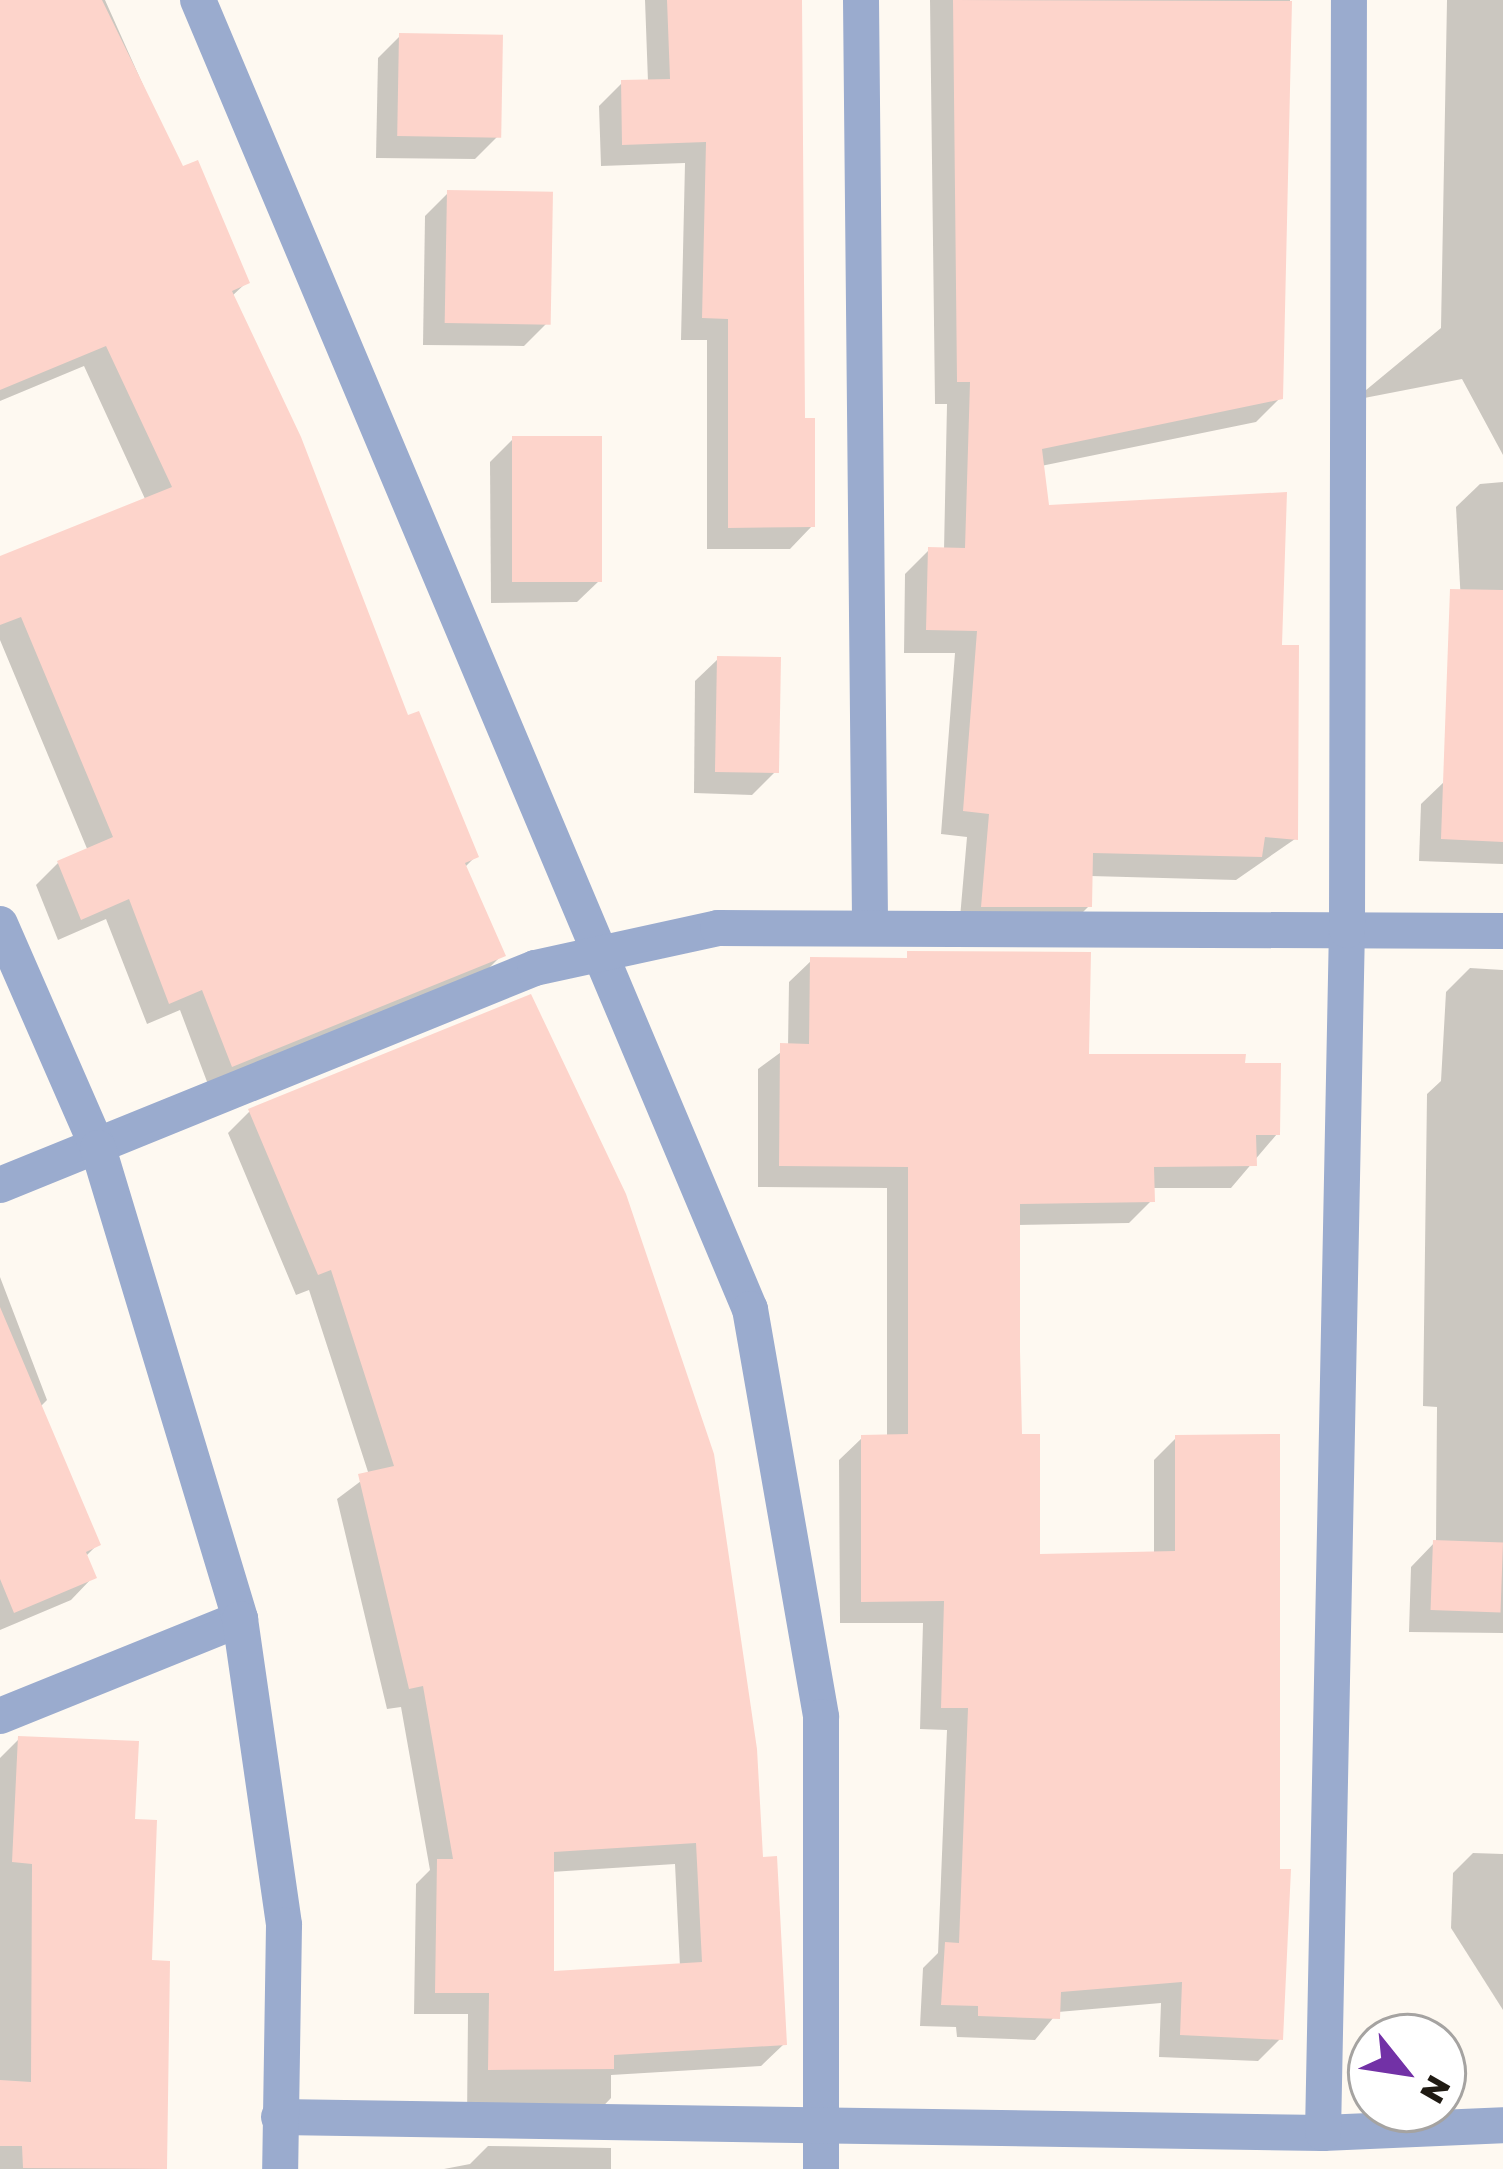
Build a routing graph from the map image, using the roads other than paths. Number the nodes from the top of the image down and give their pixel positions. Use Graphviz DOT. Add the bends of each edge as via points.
graph roads {
  1 [pos="198,0"];
  2 [pos="860,0"];
  3 [pos="1349,0"];
  4 [pos="0,924"];
  5 [pos="870,928"];
  6 [pos="1347,931"];
  7 [pos="1503,932"];
  8 [pos="597,954"];
  9 [pos="98,1148"];
  10 [pos="0,1186"];
  11 [pos="240,1619"];
  12 [pos="0,1716"];
  13 [pos="279,2117"];
  14 [pos="1503,2125"];
  15 [pos="820,2129"];
  16 [pos="1323,2133"];
  17 [pos="280,2169"];
  18 [pos="821,2169"];
  1 -- 8 [label="street"];
  2 -- 5 [label="street"];
  3 -- 6 [label="street"];
  4 -- 9 [label="street"];
  5 -- 6 [label="street"];
  5 -- 8 [label="street" via="718,928"];
  6 -- 7 [label="street"];
  6 -- 16 [label="street"];
  8 -- 9 [label="street" via="536,968"];
  8 -- 15 [label="street" via="750,1309 821,1717"];
  9 -- 10 [label="street"];
  9 -- 11 [label="street"];
  11 -- 12 [label="street"];
  11 -- 13 [label="street" via="284,1924"];
  13 -- 15 [label="street"];
  13 -- 17 [label="street"];
  14 -- 16 [label="street"];
  15 -- 16 [label="street"];
  15 -- 18 [label="street"];
}
